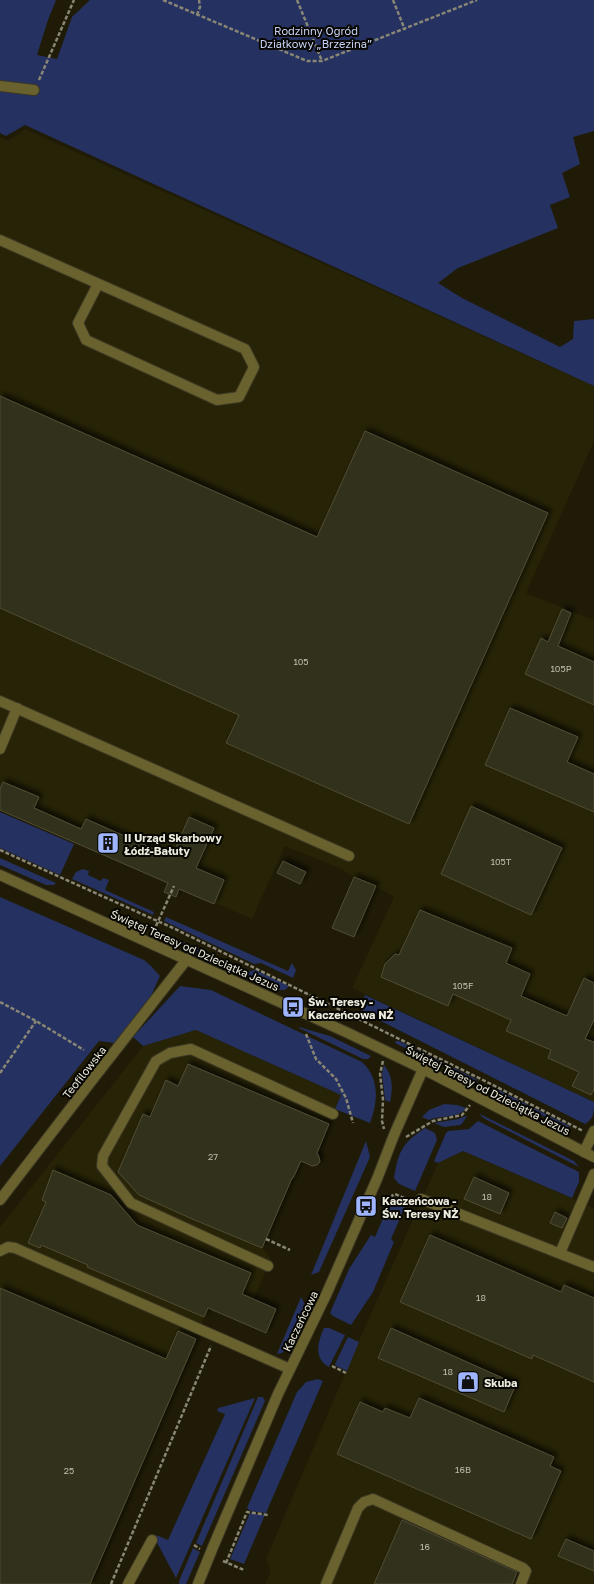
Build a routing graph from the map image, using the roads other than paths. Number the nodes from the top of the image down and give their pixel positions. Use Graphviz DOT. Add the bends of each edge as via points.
graph roads {
  1 [pos="0,86"];
  2 [pos="34,90"];
  3 [pos="0,240"];
  4 [pos="98,284"];
  5 [pos="0,701"];
  6 [pos="17,708"];
  7 [pos="0,748"];
  8 [pos="348,856"];
  9 [pos="0,875"];
  10 [pos="188,960"];
  11 [pos="423,1069"];
  12 [pos="333,1114"];
  13 [pos="593,1133"];
  14 [pos="584,1152"];
  15 [pos="594,1157"];
  16 [pos="594,1174"];
  17 [pos="0,1200"];
  18 [pos="417,1200"];
  19 [pos="0,1250"];
  20 [pos="560,1253"];
  21 [pos="268,1266"];
  22 [pos="594,1267"];
  23 [pos="290,1369"];
  24 [pos="152,1540"];
  25 [pos="128,1584"];
  26 [pos="198,1584"];
  27 [pos="326,1584"];
  28 [pos="521,1584"];
  1 -- 2 [label="street"];
  3 -- 4 [label="street"];
  4 -- 4 [label="street" via="245,349 254,367 239,397 217,400 86,340 78,323"];
  5 -- 6 [label="street"];
  6 -- 7 [label="street"];
  6 -- 8 [label="street"];
  9 -- 10 [label="street, Świętej Teresy od Dzieciątka Jezus"];
  10 -- 11 [label="street, Świętej Teresy od Dzieciątka Jezus"];
  10 -- 17 [label="street, Teofilowska" via="92,1079"];
  11 -- 14 [label="street, Świętej Teresy od Dzieciątka Jezus"];
  11 -- 23 [label="street, Kaczeńcowa" via="326,1295"];
  12 -- 21 [label="street" via="191,1050 170,1053 156,1061 103,1156 102,1166 132,1203"];
  13 -- 14 [label="street"];
  14 -- 15 [label="street, Świętej Teresy od Dzieciątka Jezus"];
  16 -- 20 [label="street"];
  18 -- 20 [label="street"];
  19 -- 23 [label="street" via="15,1248"];
  20 -- 22 [label="street"];
  23 -- 26 [label="street, Kaczeńcowa"];
  24 -- 25 [label="street"];
  27 -- 28 [label="street" via="358,1508 364,1502 374,1500 523,1568 526,1571"];
}
